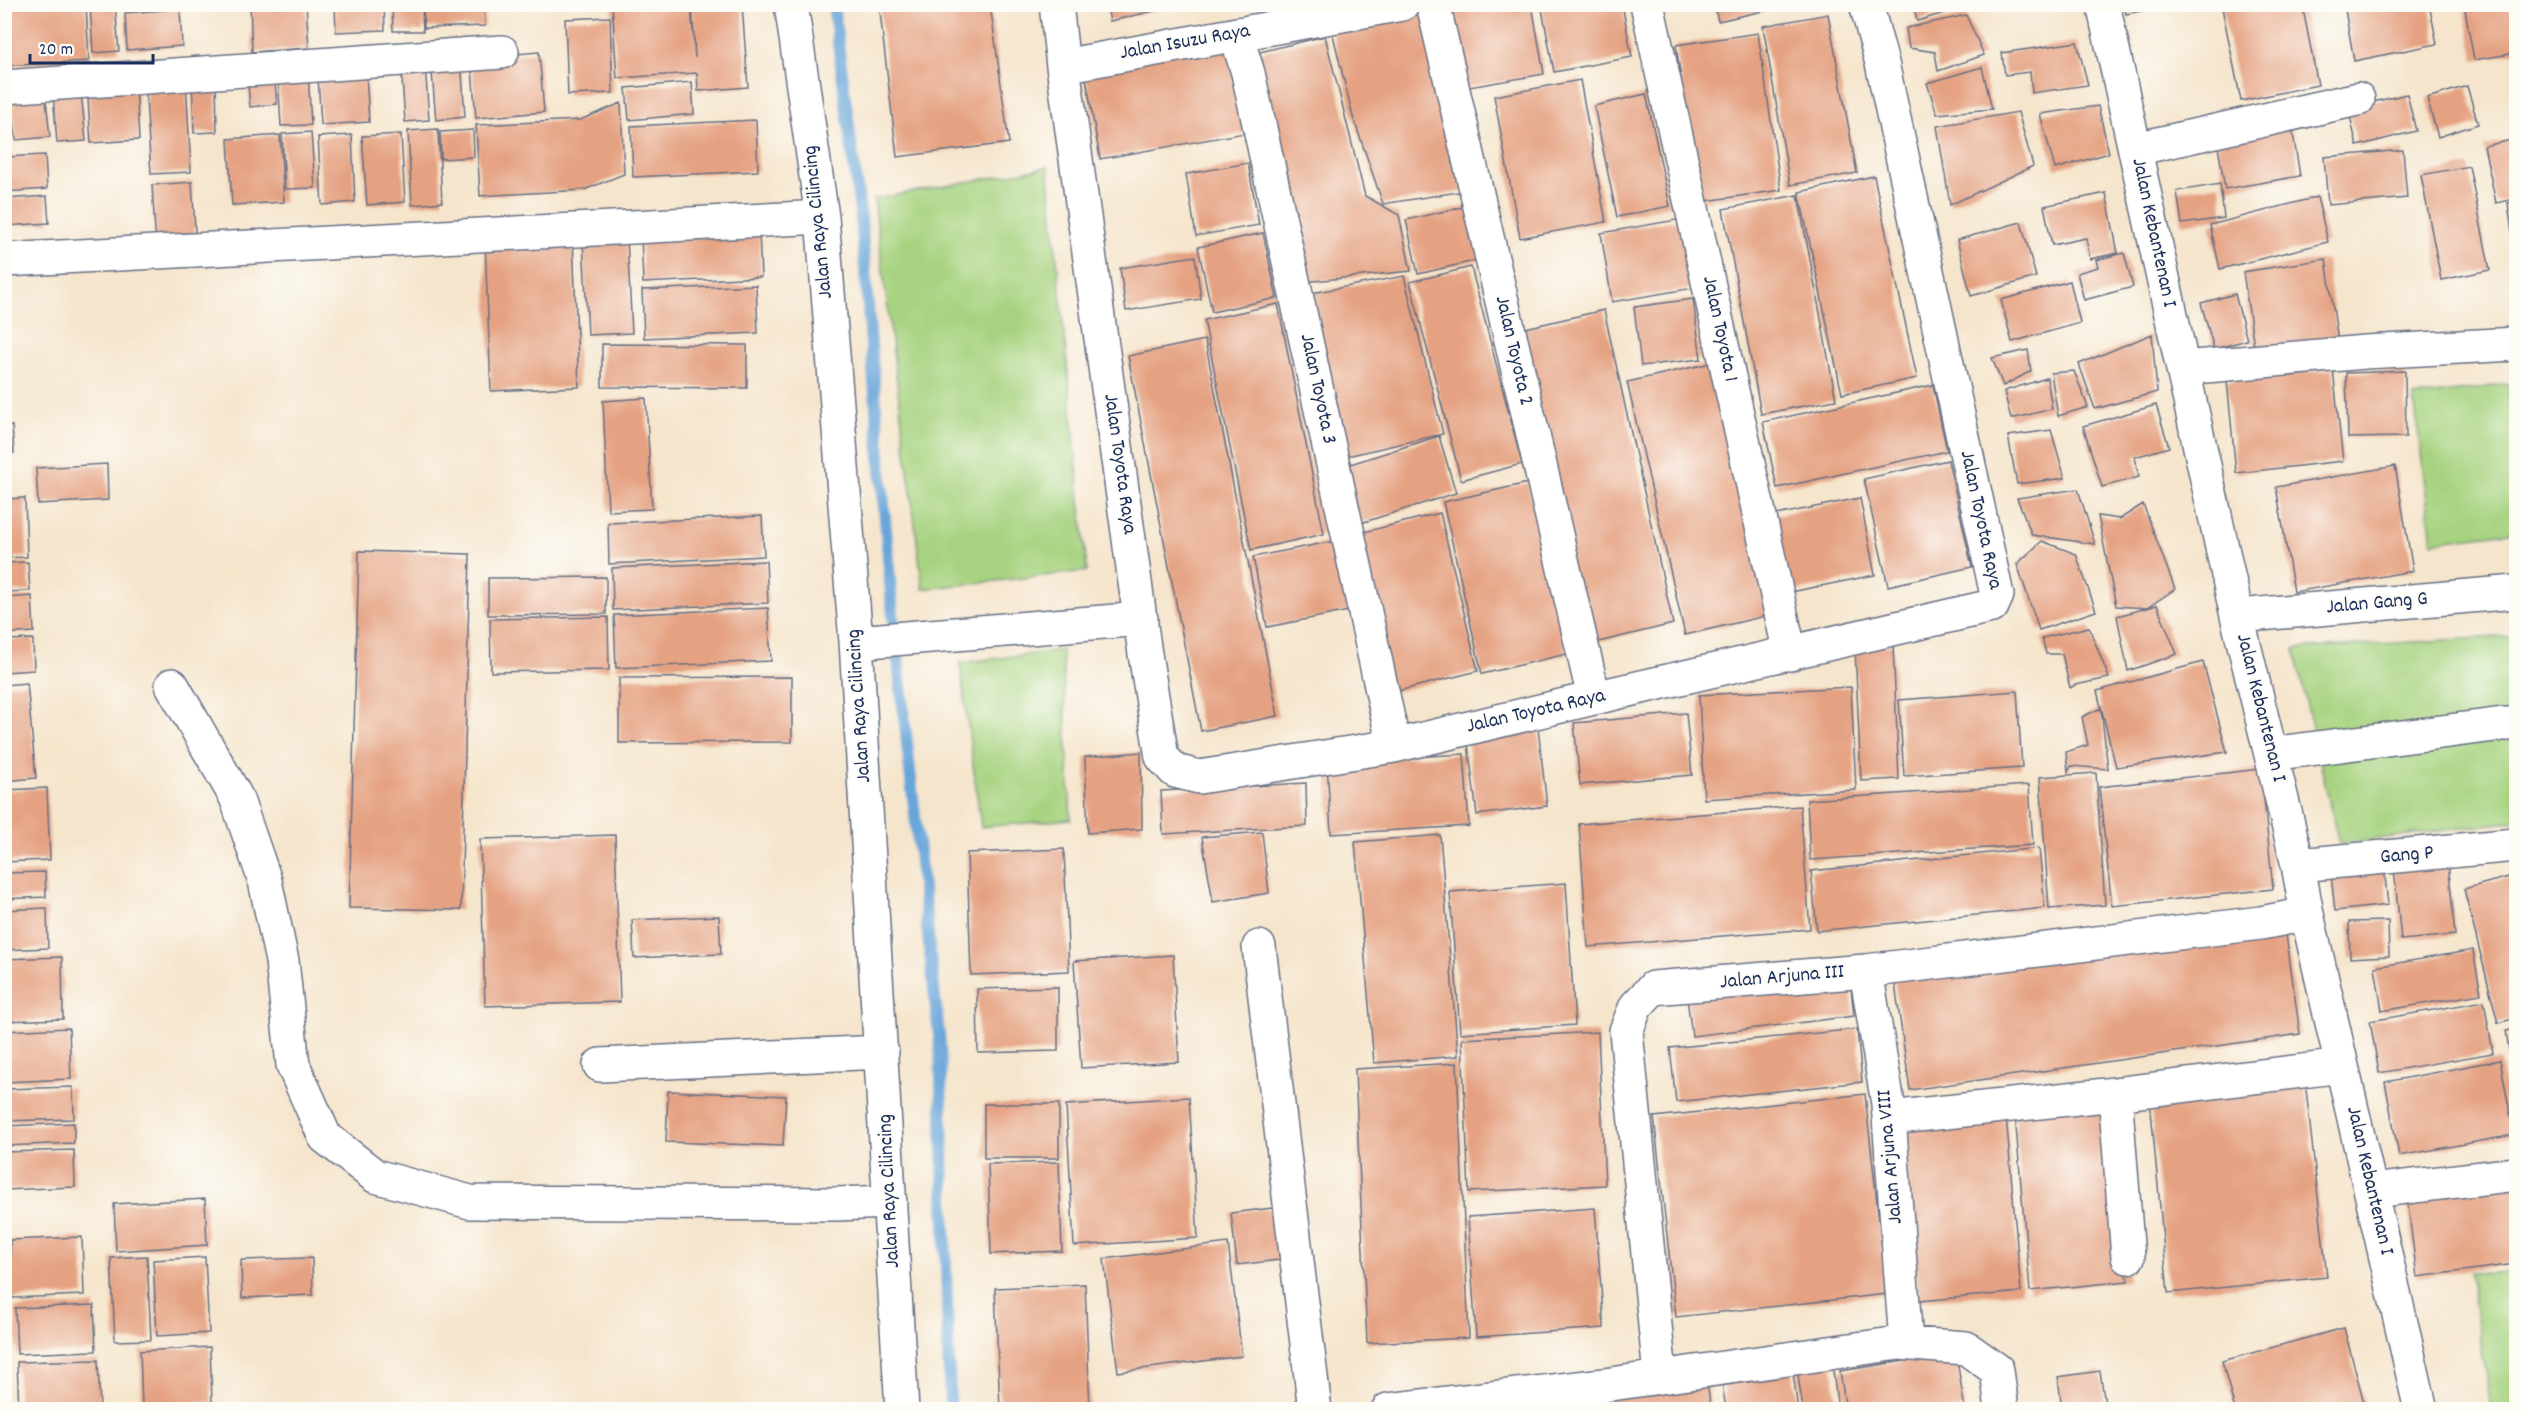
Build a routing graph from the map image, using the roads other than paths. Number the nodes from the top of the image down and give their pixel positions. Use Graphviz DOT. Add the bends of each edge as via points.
graph roads {
  1 [pos="791,4"];
  2 [pos="1056,4"];
  3 [pos="1402,4"];
  4 [pos="1433,4"];
  5 [pos="1647,4"];
  6 [pos="1866,4"];
  7 [pos="2103,4"];
  8 [pos="1236,34"];
  9 [pos="502,52"];
  10 [pos="1063,66"];
  11 [pos="4,87"];
  12 [pos="2358,99"];
  13 [pos="2135,149"];
  14 [pos="822,218"];
  15 [pos="4,260"];
  16 [pos="2517,344"];
  17 [pos="2183,368"];
  18 [pos="2517,592"];
  19 [pos="2237,616"];
  20 [pos="1141,620"];
  21 [pos="870,641"];
  22 [pos="1790,654"];
  23 [pos="172,685"];
  24 [pos="1594,698"];
  25 [pos="2517,724"];
  26 [pos="1394,746"];
  27 [pos="2271,754"];
  28 [pos="2517,845"];
  29 [pos="2298,865"];
  30 [pos="2307,914"];
  31 [pos="1259,947"];
  32 [pos="1866,971"];
  33 [pos="882,1053"];
  34 [pos="600,1065"];
  35 [pos="2342,1066"];
  36 [pos="2115,1094"];
  37 [pos="1889,1118"];
  38 [pos="2517,1174"];
  39 [pos="2372,1191"];
  40 [pos="890,1202"];
  41 [pos="2128,1257"];
  42 [pos="1906,1343"];
  43 [pos="1660,1377"];
  44 [pos="902,1410"];
  45 [pos="1315,1410"];
  46 [pos="1388,1410"];
  47 [pos="2002,1410"];
  48 [pos="2421,1410"];
  1 -- 14 [label="street, Jalan Raya Cilincing"];
  2 -- 10 [label="street"];
  3 -- 8 [label="street, Jalan Isuzu Raya"];
  4 -- 24 [label="street, Jalan Toyota 2"];
  5 -- 22 [label="street, Jalan Toyota 1"];
  6 -- 22 [label="street, Jalan Toyota Raya" via="1997,598 1989,609"];
  7 -- 13 [label="street, Jalan Kebantenan I"];
  8 -- 10 [label="street, Jalan Isuzu Raya"];
  8 -- 26 [label="street, Jalan Toyota 3" via="1248,73"];
  9 -- 11 [label="street"];
  10 -- 20 [label="street, Jalan Toyota Raya"];
  12 -- 13 [label="street"];
  13 -- 17 [label="street, Jalan Kebantenan I"];
  14 -- 15 [label="street"];
  14 -- 21 [label="street, Jalan Raya Cilincing"];
  16 -- 17 [label="street"];
  17 -- 19 [label="street, Jalan Kebantenan I"];
  18 -- 19 [label="street, Jalan Gang G"];
  19 -- 27 [label="street, Jalan Kebantenan I"];
  20 -- 21 [label="street"];
  20 -- 26 [label="street, Jalan Toyota Raya" via="1162,757 1175,771 1198,777"];
  21 -- 33 [label="street, Jalan Raya Cilincing"];
  22 -- 24 [label="street, Jalan Toyota Raya"];
  23 -- 40 [label="street" via="236,797 265,881 282,961 293,1065 325,1137 375,1176 470,1202"];
  24 -- 26 [label="street, Jalan Toyota Raya"];
  25 -- 27 [label="street"];
  27 -- 29 [label="street, Jalan Kebantenan I"];
  28 -- 29 [label="street, Gang P"];
  29 -- 30 [label="street, Jalan Kebantenan I"];
  30 -- 32 [label="street, Jalan Arjuna III"];
  30 -- 35 [label="street, Jalan Kebantenan I"];
  31 -- 45 [label="street"];
  32 -- 37 [label="street, Jalan Arjuna VIII"];
  32 -- 43 [label="street, Jalan Arjuna III" via="1653,988 1636,1006 1626,1031"];
  33 -- 34 [label="street"];
  33 -- 40 [label="street, Jalan Raya Cilincing"];
  35 -- 36 [label="street"];
  35 -- 39 [label="street, Jalan Kebantenan I"];
  36 -- 37 [label="street"];
  36 -- 41 [label="street"];
  37 -- 42 [label="street, Jalan Arjuna VIII"];
  38 -- 39 [label="street"];
  39 -- 48 [label="street, Jalan Kebantenan I"];
  40 -- 44 [label="street, Jalan Raya Cilincing"];
  42 -- 43 [label="street"];
  42 -- 47 [label="street" via="1966,1348 1998,1370"];
  43 -- 46 [label="street"];
}
